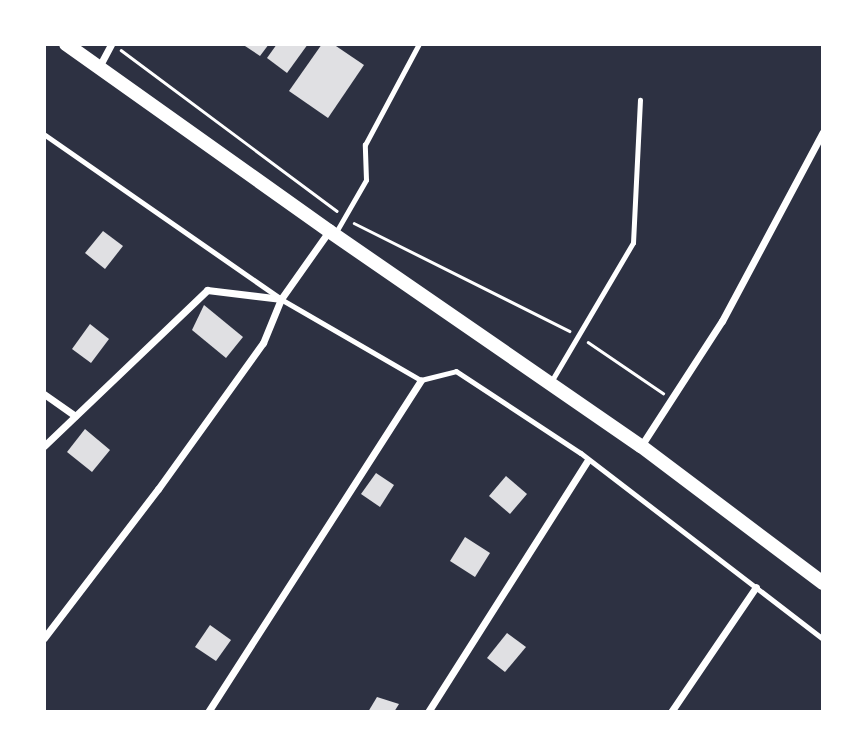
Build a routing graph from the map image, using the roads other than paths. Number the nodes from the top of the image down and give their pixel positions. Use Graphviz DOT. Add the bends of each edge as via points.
graph roads {
  1 [pos="66,44"];
  2 [pos="112,44"];
  3 [pos="418,44"];
  4 [pos="99,67"];
  5 [pos="640,100"];
  6 [pos="823,132"];
  7 [pos="44,134"];
  8 [pos="332,233"];
  9 [pos="281,299"];
  10 [pos="421,380"];
  11 [pos="550,383"];
  12 [pos="44,394"];
  13 [pos="75,416"];
  14 [pos="44,446"];
  15 [pos="641,446"];
  16 [pos="587,461"];
  17 [pos="823,583"];
  18 [pos="756,587"];
  19 [pos="44,638"];
  20 [pos="823,639"];
  21 [pos="208,712"];
  22 [pos="428,712"];
  23 [pos="671,712"];
  1 -- 4 [label="main road"];
  2 -- 4 [label="street"];
  3 -- 8 [label="lane" via="365,145 366,180"];
  4 -- 8 [label="main road"];
  5 -- 11 [label="lane" via="633,243"];
  6 -- 15 [label="street" via="722,321"];
  7 -- 9 [label="lane"];
  8 -- 9 [label="street"];
  8 -- 11 [label="main road"];
  9 -- 10 [label="lane"];
  9 -- 13 [label="street" via="207,290"];
  9 -- 19 [label="street" via="263,343"];
  10 -- 16 [label="lane" via="456,371"];
  10 -- 21 [label="street"];
  11 -- 15 [label="main road"];
  12 -- 13 [label="street"];
  13 -- 14 [label="street"];
  15 -- 17 [label="main road"];
  16 -- 18 [label="lane"];
  16 -- 22 [label="street"];
  18 -- 20 [label="lane"];
  18 -- 23 [label="street"];
}
